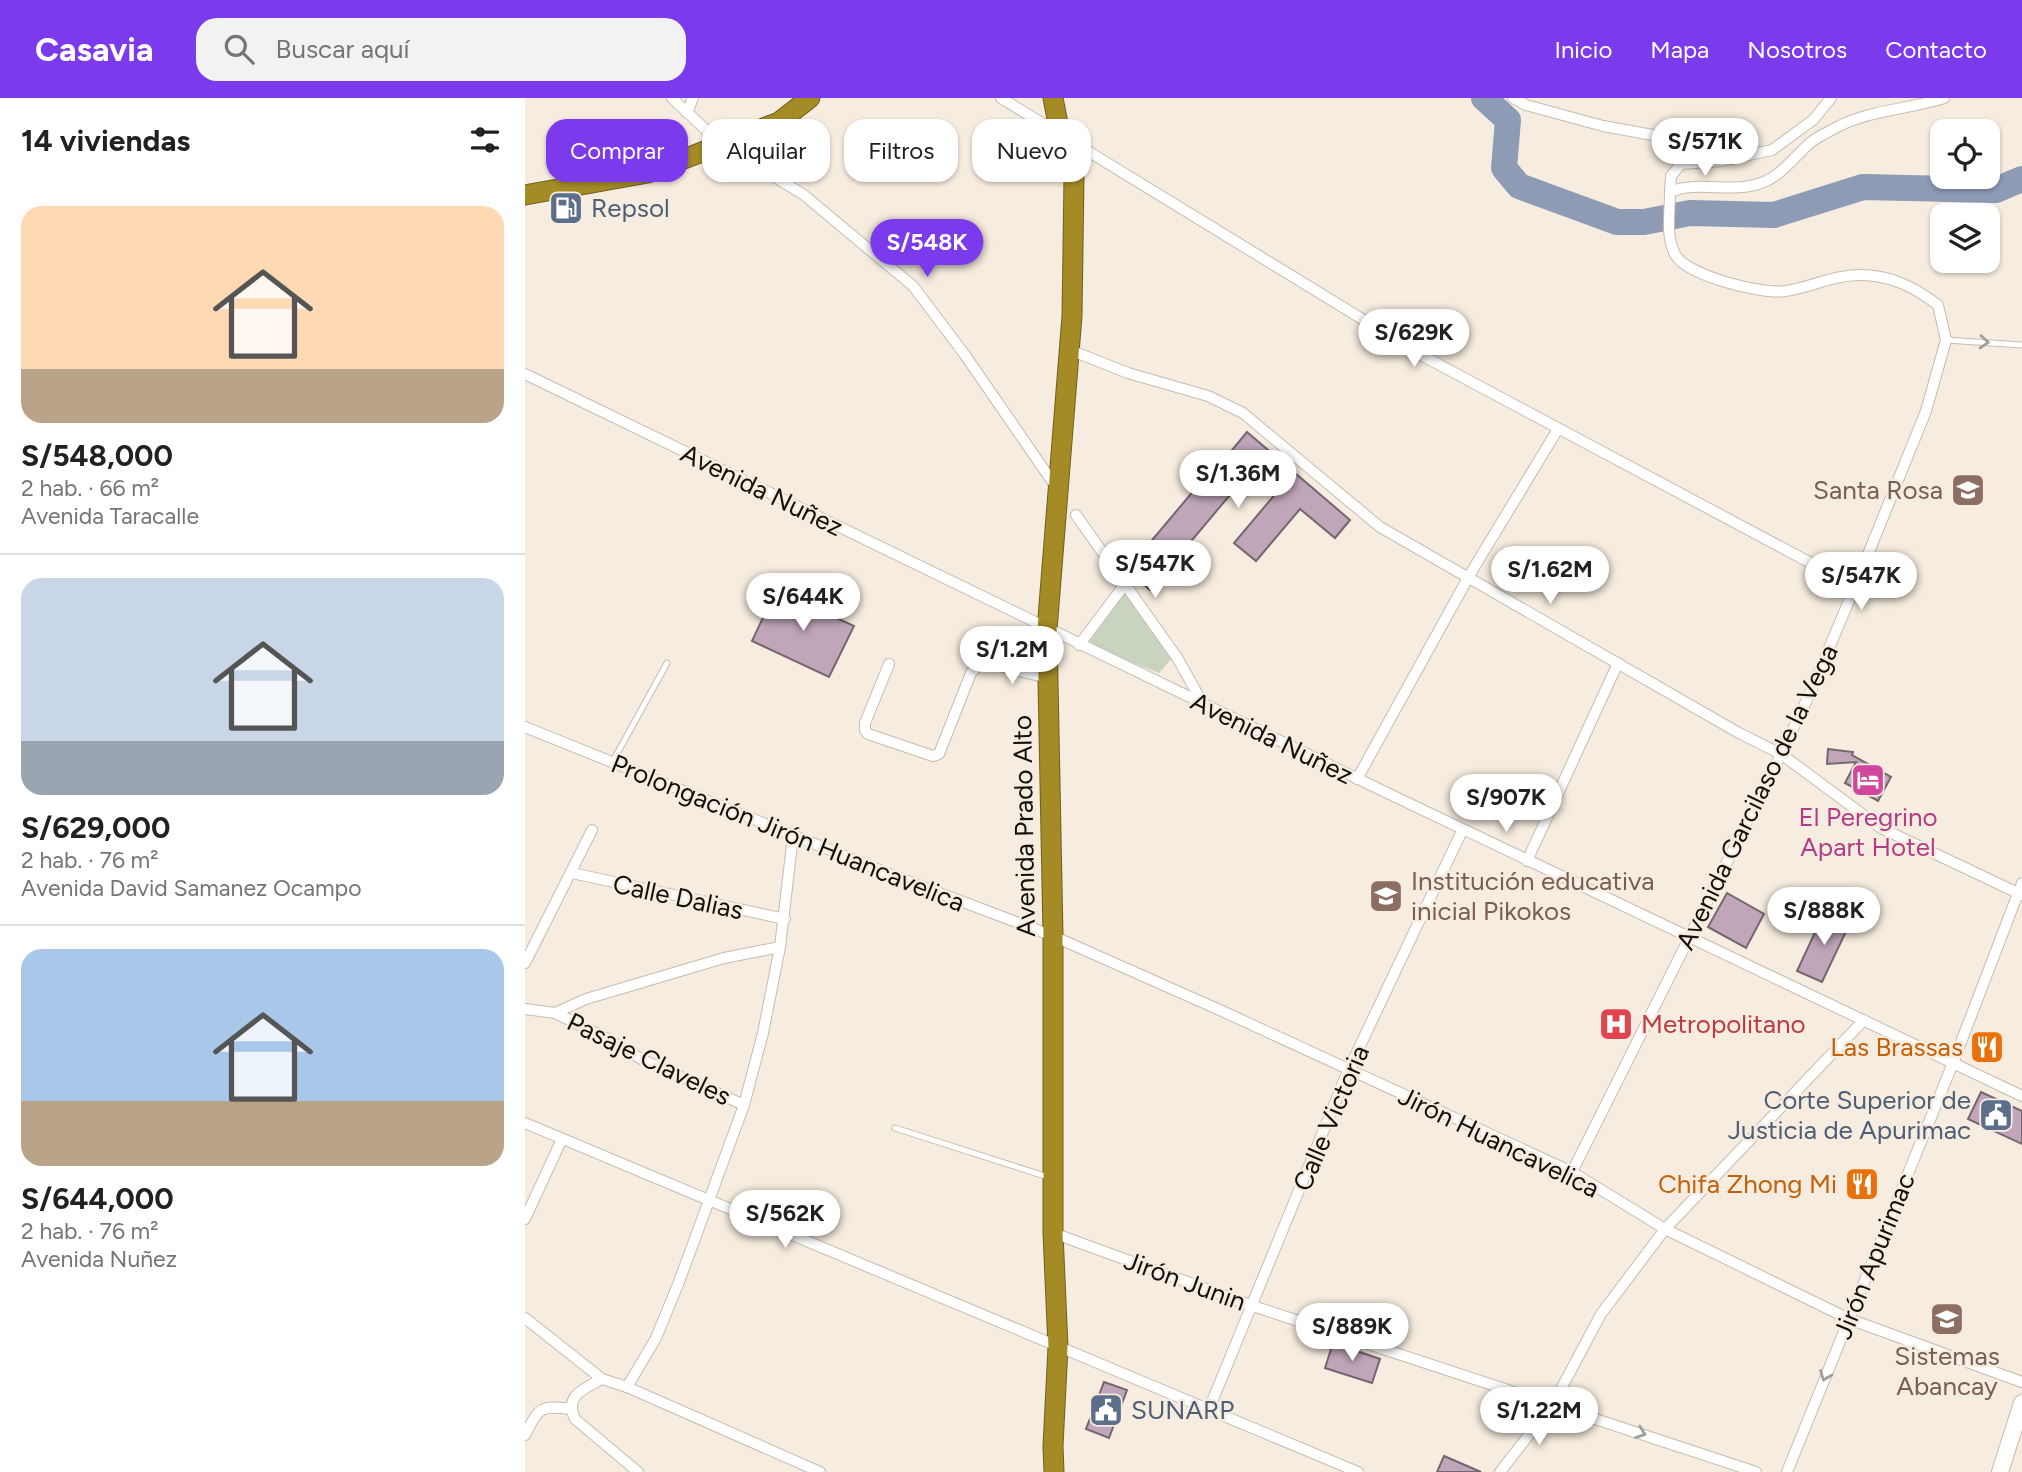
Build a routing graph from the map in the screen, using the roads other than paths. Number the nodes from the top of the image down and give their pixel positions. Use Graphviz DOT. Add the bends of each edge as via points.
graph roads {
  1 [pos="672,98"];
  2 [pos="693,98"];
  3 [pos="810,98"];
  4 [pos="1001,98"];
  5 [pos="1053,98"];
  6 [pos="1513,98"];
  7 [pos="1831,98"];
  8 [pos="1944,98"];
  9 [pos="687,113"];
  10 [pos="783,119"];
  11 [pos="1035,119"];
  12 [pos="1057,119"];
  13 [pos="702,127"];
  14 [pos="702,152"];
  15 [pos="1091,153"];
  16 [pos="1732,159"];
  17 [pos="783,182"];
  18 [pos="1074,182"];
  19 [pos="525,195"];
  20 [pos="1670,195"];
  21 [pos="1946,340"];
  22 [pos="2022,345"];
  23 [pos="1070,350"];
  24 [pos="525,374"];
  25 [pos="1558,429"];
  26 [pos="1057,489"];
  27 [pos="1076,515"];
  28 [pos="1469,576"];
  29 [pos="1125,584"];
  30 [pos="1856,584"];
  31 [pos="1047,630"];
  32 [pos="1079,645"];
  33 [pos="667,663"];
  34 [pos="1618,663"];
  35 [pos="889,664"];
  36 [pos="1048,678"];
  37 [pos="1203,704"];
  38 [pos="525,727"];
  39 [pos="1781,754"];
  40 [pos="613,763"];
  41 [pos="1357,779"];
  42 [pos="592,830"];
  43 [pos="1462,831"];
  44 [pos="793,836"];
  45 [pos="1527,860"];
  46 [pos="572,873"];
  47 [pos="2021,890"];
  48 [pos="785,919"];
  49 [pos="1053,936"];
  50 [pos="1690,936"];
  51 [pos="780,947"];
  52 [pos="525,963"];
  53 [pos="525,1009"];
  54 [pos="555,1013"];
  55 [pos="1864,1020"];
  56 [pos="1953,1063"];
  57 [pos="1348,1071"];
  58 [pos="2022,1096"];
  59 [pos="744,1105"];
  60 [pos="525,1123"];
  61 [pos="895,1128"];
  62 [pos="562,1139"];
  63 [pos="1572,1172"];
  64 [pos="1053,1178"];
  65 [pos="709,1201"];
  66 [pos="525,1219"];
  67 [pos="1665,1229"];
  68 [pos="1053,1233"];
  69 [pos="1253,1306"];
  70 [pos="525,1318"];
  71 [pos="1849,1319"];
  72 [pos="1058,1347"];
  73 [pos="602,1379"];
  74 [pos="2022,1381"];
  75 [pos="627,1387"];
  76 [pos="2022,1403"];
  77 [pos="1553,1404"];
  78 [pos="571,1409"];
  79 [pos="1209,1409"];
  80 [pos="525,1435"];
  81 [pos="638,1472"];
  82 [pos="820,1472"];
  83 [pos="1055,1472"];
  84 [pos="1358,1472"];
  85 [pos="1500,1472"];
  86 [pos="1756,1472"];
  87 [pos="1787,1472"];
  88 [pos="2000,1472"];
  1 -- 9 [label="street"];
  2 -- 9 [label="street"];
  3 -- 10 [label="highway"];
  4 -- 11 [label="street"];
  5 -- 12 [label="highway, Avenida Prado Alto"];
  6 -- 16 [label="street" via="1603,126 1697,143"];
  7 -- 16 [label="street" via="1785,142 1772,150"];
  8 -- 20 [label="street" via="1842,124 1813,141 1763,183 1733,188 1684,186"];
  9 -- 13 [label="street"];
  14 -- 19 [label="highway" via="648,173"];
  15 -- 25 [label="street" via="1421,355"];
  16 -- 20 [label="street" via="1681,164 1671,176"];
  17 -- 26 [label="street" via="913,286"];
  18 -- 23 [label="highway, Avenida Prado Alto"];
  20 -- 21 [label="street, Avenida Garcilaso de la Vega" via="1670,239 1677,258 1707,276 1756,291 1783,292 1835,276 1889,279 1914,287 1938,306"];
  21 -- 22 [label="lane, one-way"];
  21 -- 30 [label="street, Avenida Garcilaso de la Vega" via="1926,411"];
  23 -- 26 [label="highway, Avenida Prado Alto"];
  23 -- 28 [label="street" via="1208,396 1243,414 1380,527"];
  24 -- 31 [label="street, Avenida Nuñez"];
  25 -- 28 [label="street"];
  25 -- 30 [label="street"];
  26 -- 31 [label="highway, Avenida Prado Alto"];
  27 -- 29 [label="street"];
  28 -- 34 [label="street"];
  28 -- 41 [label="street"];
  29 -- 32 [label="street"];
  29 -- 37 [label="street" via="1178,659"];
  30 -- 39 [label="street, Avenida Garcilaso de la Vega"];
  31 -- 32 [label="street, Avenida Nuñez"];
  31 -- 36 [label="highway, Avenida Prado Alto"];
  32 -- 37 [label="street, Avenida Nuñez"];
  33 -- 40 [label="lane"];
  34 -- 39 [label="street"];
  34 -- 45 [label="street"];
  35 -- 36 [label="street" via="865,730 933,756 939,754 971,673 978,666 992,664"];
  36 -- 49 [label="highway, Avenida Prado Alto"];
  37 -- 41 [label="street, Avenida Nuñez"];
  38 -- 40 [label="street, Prolongación Jirón Huancavelica"];
  39 -- 47 [label="street" via="1881,828"];
  39 -- 50 [label="street, Avenida Garcilaso de la Vega"];
  40 -- 44 [label="street, Prolongación Jirón Huancavelica"];
  41 -- 43 [label="street, Avenida Nuñez"];
  42 -- 46 [label="street"];
  43 -- 45 [label="street, Avenida Nuñez"];
  43 -- 57 [label="street, Calle Victoria"];
  44 -- 48 [label="street"];
  44 -- 49 [label="street, Prolongación Jirón Huancavelica"];
  45 -- 50 [label="street, Avenida Nuñez"];
  46 -- 48 [label="street, Calle Dalias"];
  46 -- 52 [label="street"];
  47 -- 56 [label="street, Jirón Apurimac"];
  48 -- 51 [label="street"];
  49 -- 57 [label="street, Jirón Huancavelica"];
  49 -- 64 [label="highway, Avenida Prado Alto"];
  50 -- 55 [label="street, Avenida Nuñez"];
  50 -- 63 [label="street, Avenida Garcilaso de la Vega"];
  51 -- 54 [label="street" via="724,958 586,999"];
  51 -- 59 [label="street"];
  53 -- 54 [label="street"];
  54 -- 59 [label="street, Pasaje Claveles"];
  55 -- 56 [label="street, Avenida Nuñez"];
  55 -- 67 [label="street"];
  56 -- 58 [label="street, Avenida Nuñez"];
  56 -- 71 [label="street, Jirón Apurimac"];
  57 -- 63 [label="street, Jirón Huancavelica"];
  57 -- 69 [label="street, Calle Victoria"];
  59 -- 65 [label="street"];
  60 -- 62 [label="street"];
  61 -- 64 [label="lane"];
  62 -- 65 [label="street"];
  62 -- 66 [label="street"];
  63 -- 67 [label="street, Jirón Huancavelica"];
  64 -- 68 [label="highway, Avenida Prado Alto"];
  65 -- 72 [label="street"];
  65 -- 75 [label="street" via="656,1338"];
  67 -- 71 [label="street, Jirón Huancavelica"];
  67 -- 77 [label="street" via="1601,1314"];
  68 -- 69 [label="street, Jirón Junin"];
  68 -- 72 [label="highway, Avenida Prado Alto"];
  69 -- 77 [label="street, Jirón Junin"];
  69 -- 79 [label="street, Calle Victoria"];
  70 -- 73 [label="street"];
  71 -- 74 [label="street, Jirón Huancavelica"];
  71 -- 87 [label="street, Jirón Apurimac, one-way"];
  72 -- 79 [label="street"];
  72 -- 83 [label="highway, Avenida Prado Alto"];
  73 -- 75 [label="street"];
  73 -- 78 [label="street" via="579,1391"];
  75 -- 82 [label="street"];
  76 -- 88 [label="street"];
  77 -- 85 [label="street"];
  77 -- 86 [label="street, Jirón Junin, one-way"];
  78 -- 80 [label="street" via="544,1407"];
  78 -- 81 [label="street" via="575,1419"];
  79 -- 84 [label="street"];
}
